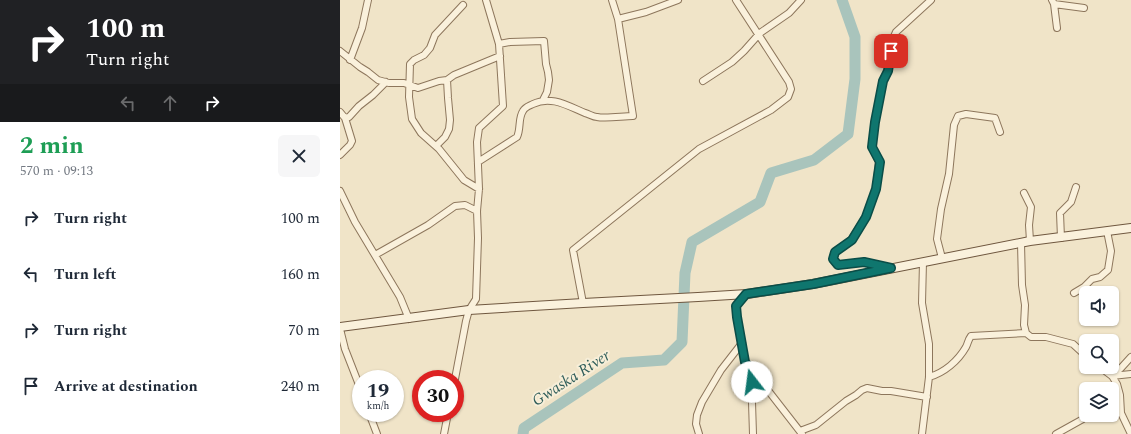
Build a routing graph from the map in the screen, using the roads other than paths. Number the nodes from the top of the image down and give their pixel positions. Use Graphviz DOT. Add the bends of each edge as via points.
graph roads {
  1 [pos="368,0"];
  2 [pos="486,0"];
  3 [pos="612,0"];
  4 [pos="678,0"];
  5 [pos="736,0"];
  6 [pos="802,0"];
  7 [pos="930,0"];
  8 [pos="1053,2"];
  9 [pos="463,5"];
  10 [pos="1084,8"];
  11 [pos="618,19"];
  12 [pos="1057,28"];
  13 [pos="759,36"];
  14 [pos="499,44"];
  15 [pos="340,51"];
  16 [pos="500,56"];
  17 [pos="350,60"];
  18 [pos="447,80"];
  19 [pos="704,81"];
  20 [pos="386,82"];
  21 [pos="410,85"];
  22 [pos="543,100"];
  23 [pos="340,112"];
  24 [pos="345,118"];
  25 [pos="1000,132"];
  26 [pos="436,146"];
  27 [pos="340,155"];
  28 [pos="478,162"];
  29 [pos="1076,186"];
  30 [pos="479,189"];
  31 [pos="340,191"];
  32 [pos="1024,193"];
  33 [pos="477,211"];
  34 [pos="1131,228"];
  35 [pos="1107,231"];
  36 [pos="1061,238"];
  37 [pos="1030,241"];
  38 [pos="1021,243"];
  39 [pos="375,255"];
  40 [pos="942,258"];
  41 [pos="923,262"];
  42 [pos="891,268"];
  43 [pos="1074,293"];
  44 [pos="746,294"];
  45 [pos="583,302"];
  46 [pos="469,310"];
  47 [pos="409,319"];
  48 [pos="340,328"];
  49 [pos="1026,334"];
  50 [pos="742,343"];
  51 [pos="1079,349"];
  52 [pos="1131,357"];
  53 [pos="353,370"];
  54 [pos="457,370"];
  55 [pos="751,370"];
  56 [pos="1109,374"];
  57 [pos="1131,374"];
  58 [pos="1112,376"];
  59 [pos="929,377"];
  60 [pos="1116,382"];
  61 [pos="1119,391"];
  62 [pos="927,397"];
  63 [pos="1079,421"];
  64 [pos="372,422"];
  65 [pos="446,422"];
  66 [pos="801,433"];
  67 [pos="377,434"];
  68 [pos="444,434"];
  69 [pos="699,434"];
  70 [pos="753,434"];
  71 [pos="922,434"];
  72 [pos="1056,434"];
  73 [pos="1131,434"];
  1 -- 17 [label="street" via="362,28"];
  2 -- 14 [label="street"];
  3 -- 11 [label="street"];
  4 -- 11 [label="street"];
  5 -- 13 [label="street"];
  6 -- 13 [label="street"];
  7 -- 42 [label="street" via="896,32 891,43 888,71 883,81 872,147 880,162 876,189 866,217 852,240 835,252 833,259 838,265 864,262"];
  8 -- 10 [label="street"];
  8 -- 12 [label="street"];
  9 -- 21 [label="street" via="435,35 424,55 410,64"];
  11 -- 22 [label="street" via="633,116 596,117 561,103"];
  13 -- 19 [label="street" via="732,62"];
  13 -- 45 [label="street" via="789,82 791,89 788,97 771,110 699,149 572,250"];
  14 -- 16 [label="street"];
  14 -- 22 [label="street" via="544,41 549,80"];
  15 -- 17 [label="street"];
  16 -- 18 [label="street"];
  16 -- 28 [label="street" via="502,106 479,128"];
  17 -- 20 [label="street" via="378,80"];
  18 -- 21 [label="street" via="418,88"];
  18 -- 26 [label="street" via="449,129"];
  20 -- 21 [label="street"];
  20 -- 24 [label="street"];
  21 -- 26 [label="street" via="412,119"];
  22 -- 28 [label="street" via="523,110 517,137"];
  23 -- 24 [label="street"];
  24 -- 27 [label="street" via="352,141"];
  25 -- 40 [label="street" via="995,118 966,114 958,116 954,125 949,174 937,239"];
  26 -- 30 [label="street" via="464,180"];
  28 -- 30 [label="street"];
  29 -- 36 [label="street" via="1071,202 1060,213"];
  30 -- 33 [label="street"];
  31 -- 39 [label="street"];
  32 -- 37 [label="street" via="1031,207"];
  33 -- 39 [label="street" via="465,206 454,206 428,225"];
  33 -- 46 [label="street" via="476,299"];
  34 -- 35 [label="main road"];
  35 -- 36 [label="main road"];
  35 -- 43 [label="street" via="1111,251 1108,270"];
  36 -- 37 [label="main road"];
  37 -- 38 [label="main road"];
  38 -- 40 [label="main road"];
  38 -- 49 [label="street"];
  39 -- 47 [label="street" via="400,297"];
  40 -- 41 [label="main road"];
  41 -- 42 [label="main road"];
  41 -- 59 [label="street" via="922,303 928,344"];
  42 -- 44 [label="main road"];
  44 -- 45 [label="main road"];
  44 -- 50 [label="street" via="736,306"];
  45 -- 46 [label="main road"];
  46 -- 47 [label="main road"];
  46 -- 54 [label="street"];
  47 -- 48 [label="main road"];
  48 -- 53 [label="street"];
  49 -- 51 [label="street" via="1032,338 1046,337 1074,344"];
  49 -- 59 [label="street" via="971,336 958,359 937,375"];
  50 -- 55 [label="street" via="745,362"];
  50 -- 69 [label="street" via="721,370 702,402 696,424"];
  52 -- 58 [label="street"];
  55 -- 66 [label="street"];
  55 -- 70 [label="street"];
  56 -- 58 [label="street"];
  57 -- 58 [label="street"];
  58 -- 60 [label="street"];
  59 -- 62 [label="street"];
  61 -- 73 [label="street" via="1121,413"];
  62 -- 66 [label="street" via="867,388"];
  62 -- 71 [label="street"];
  63 -- 72 [label="street"];
  64 -- 67 [label="street"];
  65 -- 68 [label="street"];
}
